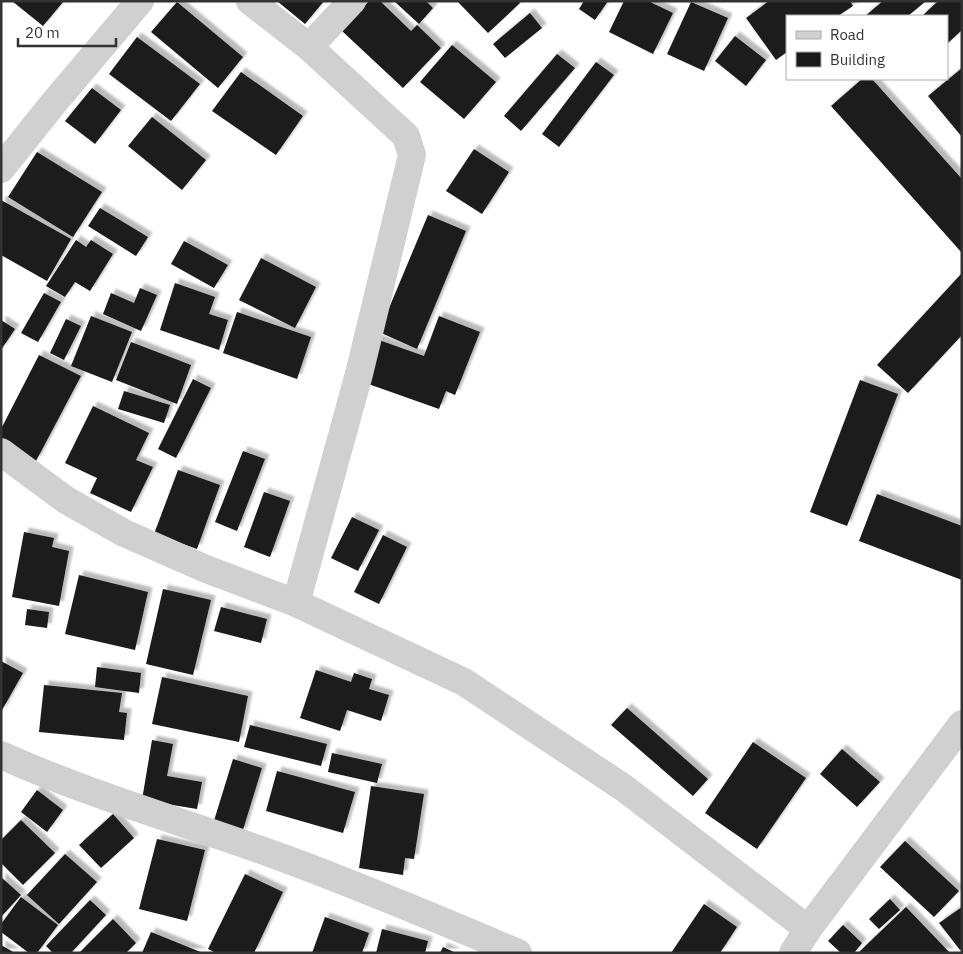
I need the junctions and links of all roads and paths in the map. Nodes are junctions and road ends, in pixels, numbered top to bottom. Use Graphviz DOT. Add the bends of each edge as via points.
graph roads {
  1 [pos="140,1"];
  2 [pos="250,1"];
  3 [pos="352,1"];
  4 [pos="309,47"];
  5 [pos="1,169"];
  6 [pos="1,452"];
  7 [pos="296,603"];
  8 [pos="962,724"];
  9 [pos="1,754"];
  10 [pos="808,929"];
  11 [pos="518,953"];
  12 [pos="793,953"];
  1 -- 5 [label="street"];
  2 -- 4 [label="street"];
  3 -- 4 [label="street"];
  4 -- 7 [label="street" via="406,136 412,155 359,374"];
  6 -- 7 [label="street" via="66,500 124,532 206,569"];
  7 -- 10 [label="street" via="464,682 624,788"];
  8 -- 10 [label="street"];
  9 -- 11 [label="street" via="150,813 285,858"];
  10 -- 12 [label="street"];
}
